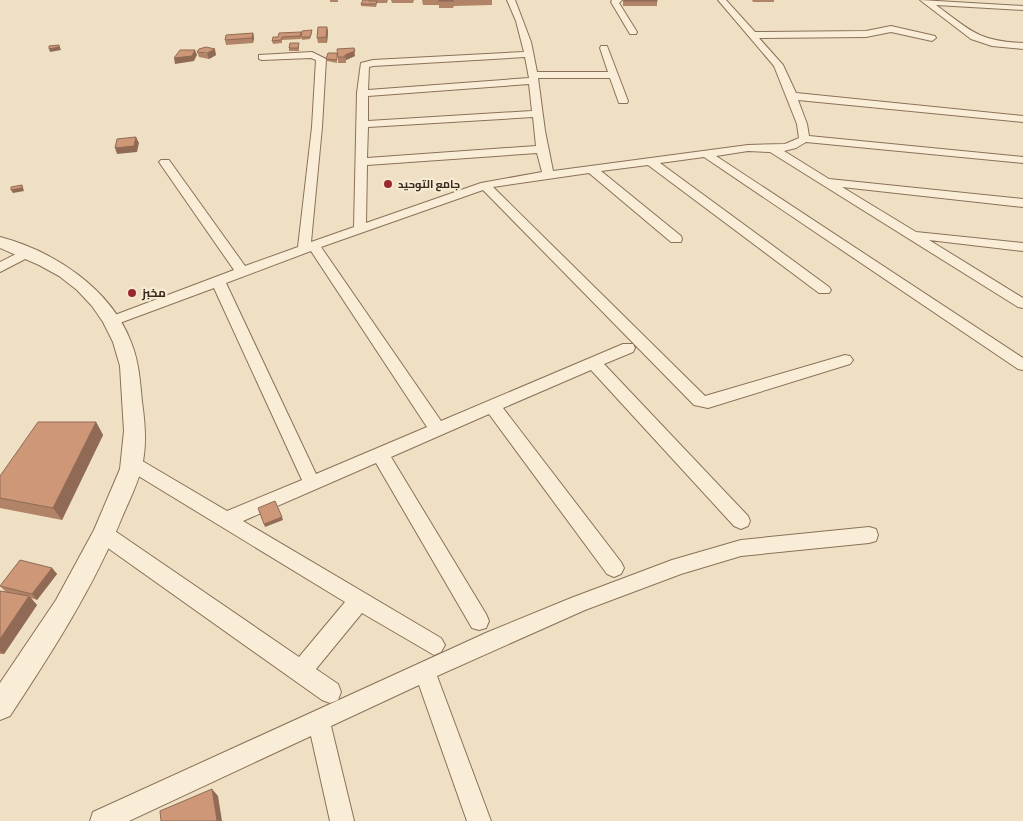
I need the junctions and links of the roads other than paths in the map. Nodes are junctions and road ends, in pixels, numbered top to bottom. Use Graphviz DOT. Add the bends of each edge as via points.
graph roads {
  1 [pos="511,0"];
  2 [pos="618,0"];
  3 [pos="722,0"];
  4 [pos="925,1"];
  5 [pos="1023,8"];
  6 [pos="632,32"];
  7 [pos="753,35"];
  8 [pos="932,38"];
  9 [pos="1023,46"];
  10 [pos="604,48"];
  11 [pos="529,54"];
  12 [pos="262,57"];
  13 [pos="614,74"];
  14 [pos="533,78"];
  15 [pos="362,93"];
  16 [pos="792,96"];
  17 [pos="623,101"];
  18 [pos="538,114"];
  19 [pos="1023,119"];
  20 [pos="364,124"];
  21 [pos="804,139"];
  22 [pos="770,147"];
  23 [pos="543,149"];
  24 [pos="706,154"];
  25 [pos="1023,160"];
  26 [pos="165,162"];
  27 [pos="362,162"];
  28 [pos="651,162"];
  29 [pos="592,170"];
  30 [pos="548,175"];
  31 [pos="825,182"];
  32 [pos="485,185"];
  33 [pos="1023,203"];
  34 [pos="360,228"];
  35 [pos="914,235"];
  36 [pos="676,239"];
  37 [pos="0,242"];
  38 [pos="308,247"];
  39 [pos="1023,247"];
  40 [pos="28,252"];
  41 [pos="0,268"];
  42 [pos="242,272"];
  43 [pos="218,281"];
  44 [pos="824,290"];
  45 [pos="1023,304"];
  46 [pos="112,321"];
  47 [pos="628,348"];
  48 [pos="846,360"];
  49 [pos="594,363"];
  50 [pos="1023,365"];
  51 [pos="492,406"];
  52 [pos="438,429"];
  53 [pos="380,454"];
  54 [pos="133,464"];
  55 [pos="312,483"];
  56 [pos="226,520"];
  57 [pos="740,521"];
  58 [pos="105,534"];
  59 [pos="869,534"];
  60 [pos="614,568"];
  61 [pos="360,600"];
  62 [pos="479,620"];
  63 [pos="434,645"];
  64 [pos="301,672"];
  65 [pos="425,672"];
  66 [pos="330,692"];
  67 [pos="0,706"];
  68 [pos="319,722"];
  69 [pos="102,821"];
  70 [pos="342,821"];
  71 [pos="479,821"];
  1 -- 11 [label="street" via="521,22"];
  2 -- 6 [label="street" via="615,2"];
  3 -- 7 [label="street"];
  4 -- 5 [label="street"];
  4 -- 9 [label="street" via="982,41"];
  7 -- 8 [label="street" via="866,34 892,29"];
  7 -- 16 [label="street" via="778,65"];
  10 -- 13 [label="street"];
  11 -- 14 [label="street"];
  11 -- 15 [label="street" via="369,63 364,66"];
  12 -- 38 [label="street" via="312,55 321,59"];
  13 -- 14 [label="street"];
  13 -- 17 [label="street"];
  14 -- 15 [label="street"];
  14 -- 18 [label="street"];
  15 -- 20 [label="street"];
  16 -- 19 [label="street"];
  16 -- 21 [label="street"];
  18 -- 20 [label="street"];
  18 -- 23 [label="street"];
  20 -- 27 [label="street"];
  21 -- 22 [label="street" via="794,146"];
  21 -- 25 [label="street"];
  22 -- 24 [label="street"];
  22 -- 31 [label="street"];
  23 -- 27 [label="street"];
  23 -- 30 [label="street"];
  24 -- 28 [label="street"];
  24 -- 50 [label="street"];
  26 -- 42 [label="street"];
  27 -- 34 [label="street"];
  28 -- 29 [label="street"];
  28 -- 44 [label="street"];
  29 -- 30 [label="street"];
  29 -- 36 [label="street"];
  30 -- 32 [label="street"];
  31 -- 33 [label="street"];
  31 -- 35 [label="street"];
  32 -- 34 [label="street"];
  32 -- 48 [label="street" via="700,401 708,402"];
  34 -- 38 [label="street"];
  35 -- 39 [label="street"];
  35 -- 45 [label="street"];
  37 -- 40 [label="street"];
  38 -- 42 [label="street"];
  38 -- 52 [label="street"];
  40 -- 41 [label="street"];
  40 -- 46 [label="street" via="62,270 88,290"];
  42 -- 43 [label="street"];
  43 -- 46 [label="street"];
  43 -- 55 [label="street"];
  46 -- 54 [label="street" via="129,366"];
  47 -- 49 [label="street"];
  49 -- 51 [label="street"];
  49 -- 57 [label="street"];
  51 -- 52 [label="street"];
  51 -- 60 [label="street"];
  52 -- 53 [label="street"];
  53 -- 55 [label="street"];
  53 -- 62 [label="street"];
  54 -- 56 [label="street"];
  54 -- 58 [label="street"];
  55 -- 56 [label="street"];
  56 -- 61 [label="street"];
  58 -- 64 [label="street"];
  58 -- 67 [label="street" via="49,635"];
  59 -- 65 [label="street" via="741,548 680,566 570,608"];
  61 -- 63 [label="street"];
  61 -- 64 [label="street"];
  64 -- 66 [label="street"];
  65 -- 68 [label="street"];
  65 -- 71 [label="street"];
  68 -- 69 [label="street"];
  68 -- 70 [label="street"];
}
